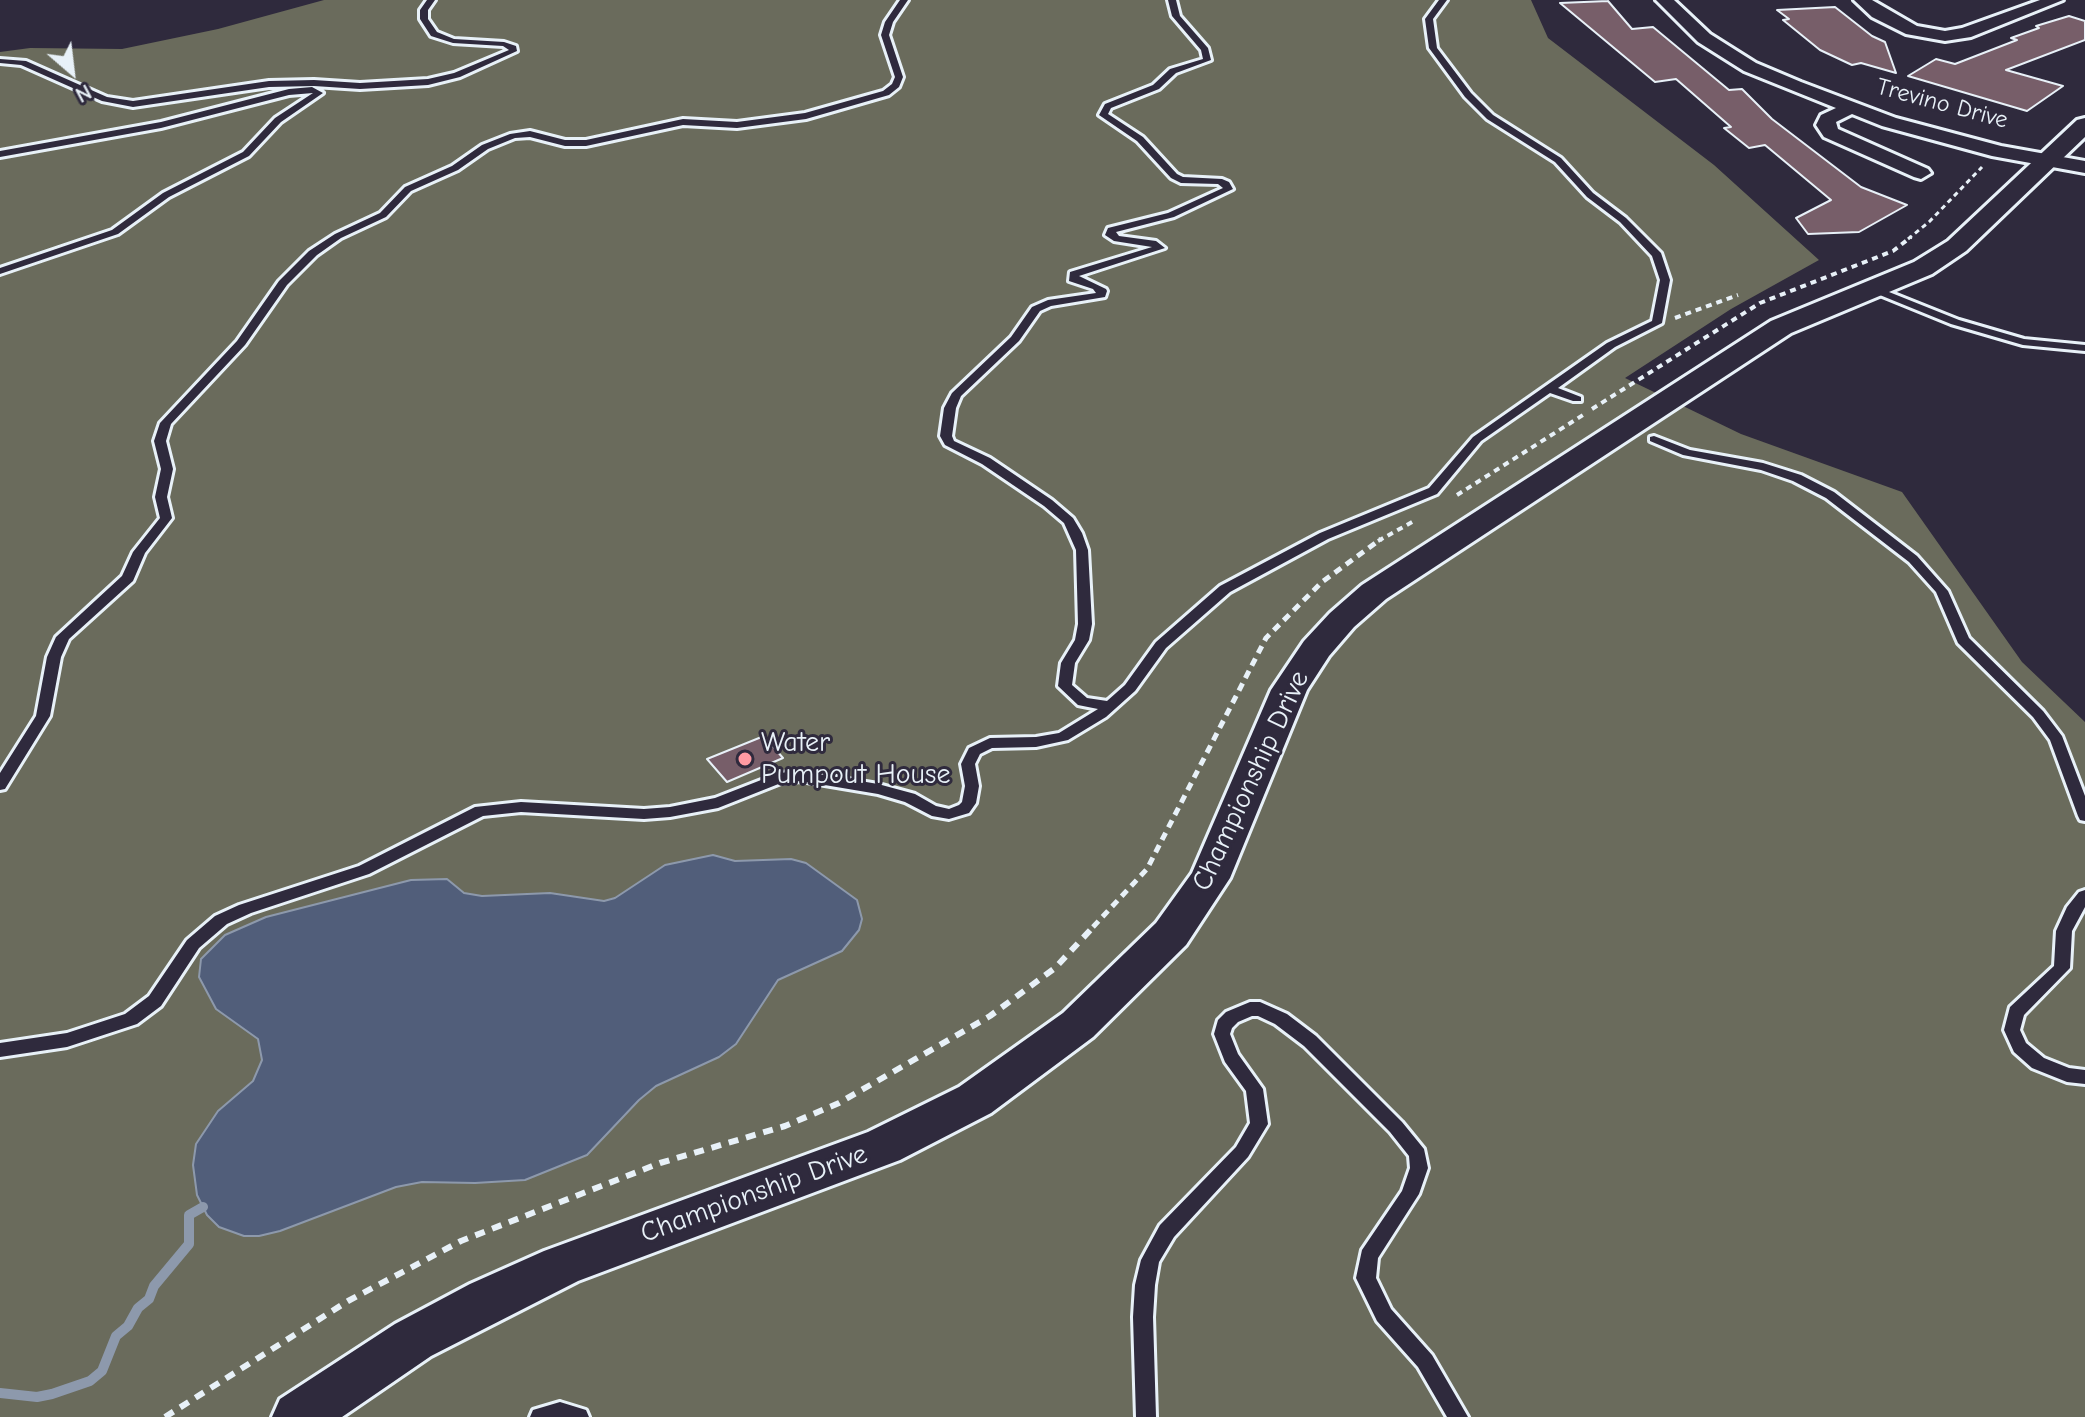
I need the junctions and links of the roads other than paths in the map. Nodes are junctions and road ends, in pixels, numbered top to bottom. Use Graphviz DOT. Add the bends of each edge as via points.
graph roads {
  1 [pos="431,0"];
  2 [pos="904,0"];
  3 [pos="1172,0"];
  4 [pos="1443,0"];
  5 [pos="1664,0"];
  6 [pos="1862,0"];
  7 [pos="2055,0"];
  8 [pos="0,61"];
  9 [pos="360,86"];
  10 [pos="317,97"];
  11 [pos="1852,107"];
  12 [pos="2085,125"];
  13 [pos="0,154"];
  14 [pos="2032,157"];
  15 [pos="2085,167"];
  16 [pos="1921,173"];
  17 [pos="2085,176"];
  18 [pos="0,271"];
  19 [pos="1874,289"];
  20 [pos="2085,348"];
  21 [pos="1551,389"];
  22 [pos="1577,399"];
  23 [pos="1654,439"];
  24 [pos="1110,706"];
  25 [pos="0,785"];
  26 [pos="2085,816"];
  27 [pos="2085,896"];
  28 [pos="1,1050"];
  29 [pos="2085,1077"];
  30 [pos="298,1417"];
  31 [pos="540,1417"];
  32 [pos="579,1417"];
  33 [pos="1146,1417"];
  34 [pos="1458,1417"];
  1 -- 9 [label="lane" via="424,19 434,34 453,41 504,44 513,51 442,79"];
  2 -- 25 [label="lane" via="885,35 899,79 882,95 806,116 737,125 683,122 586,143 530,134 506,138 408,189 383,215 313,253 283,283 241,343 166,423 160,441 167,469 161,497 166,518 139,552 128,578 63,637 43,716"];
  3 -- 24 [label="lane" via="1173,11 1205,50 1207,60 1173,71 1156,87 1108,106 1103,115 1140,139 1174,176 1219,181 1228,189 1171,215 1111,230 1117,239 1160,248 1074,274 1073,279 1097,287 1101,295 1036,309 1015,339 956,395 946,436 949,443 986,461 1069,521 1082,550 1085,624 1068,663 1065,686 1083,702"];
  4 -- 21 [label="lane" via="1429,19 1433,48 1468,95 1490,117 1555,157 1590,195 1623,220 1657,255 1665,280 1654,324 1611,345"];
  5 -- 11 [label="street, Trevino Drive" via="1704,38 1750,67"];
  6 -- 7 [label="street" via="1901,25 1931,34 1965,33"];
  8 -- 9 [label="lane" via="23,63 123,104 269,84"];
  9 -- 10 [label="lane"];
  10 -- 13 [label="lane" via="312,90 289,92 161,125"];
  10 -- 18 [label="lane" via="278,120 246,154 166,195 115,232"];
  11 -- 14 [label="street, Trevino Drive" via="1930,134"];
  11 -- 16 [label="street" via="1828,119 1825,125 1831,133"];
  12 -- 14 [label="street, Championship Drive"];
  14 -- 15 [label="street"];
  14 -- 17 [label="street"];
  14 -- 19 [label="street, Championship Drive" via="1957,246"];
  19 -- 20 [label="lane" via="2023,342"];
  19 -- 30 [label="street, Championship Drive" via="1781,327 1374,592 1342,620 1289,690 1210,878 1171,934 1078,1025 975,1100 884,1146 561,1266 501,1294 413,1340"];
  21 -- 22 [label="lane"];
  21 -- 24 [label="lane" via="1477,439 1433,491 1324,536 1225,589 1161,645"];
  23 -- 26 [label="lane" via="1687,453 1797,478 1830,495 1913,559 1942,591 1963,640 2057,739"];
  24 -- 28 [label="lane" via="1063,737 990,743 974,751 968,764 972,796 957,813 940,813 878,789 801,776 768,782 718,803 670,812 521,807 480,811 364,870 221,920 193,944 155,1001 131,1019 67,1040"];
  27 -- 29 [label="lane" via="2064,931 2062,968 2016,1012 2012,1030 2020,1047 2038,1063"];
  31 -- 32 [label="lane" via="560,1412"];
  33 -- 34 [label="lane" via="1143,1317 1150,1260 1167,1231 1242,1152 1259,1124 1254,1089 1222,1034 1232,1017 1250,1009 1281,1019 1310,1041 1418,1154 1410,1194 1369,1256 1366,1278 1384,1315 1425,1361"];
}
